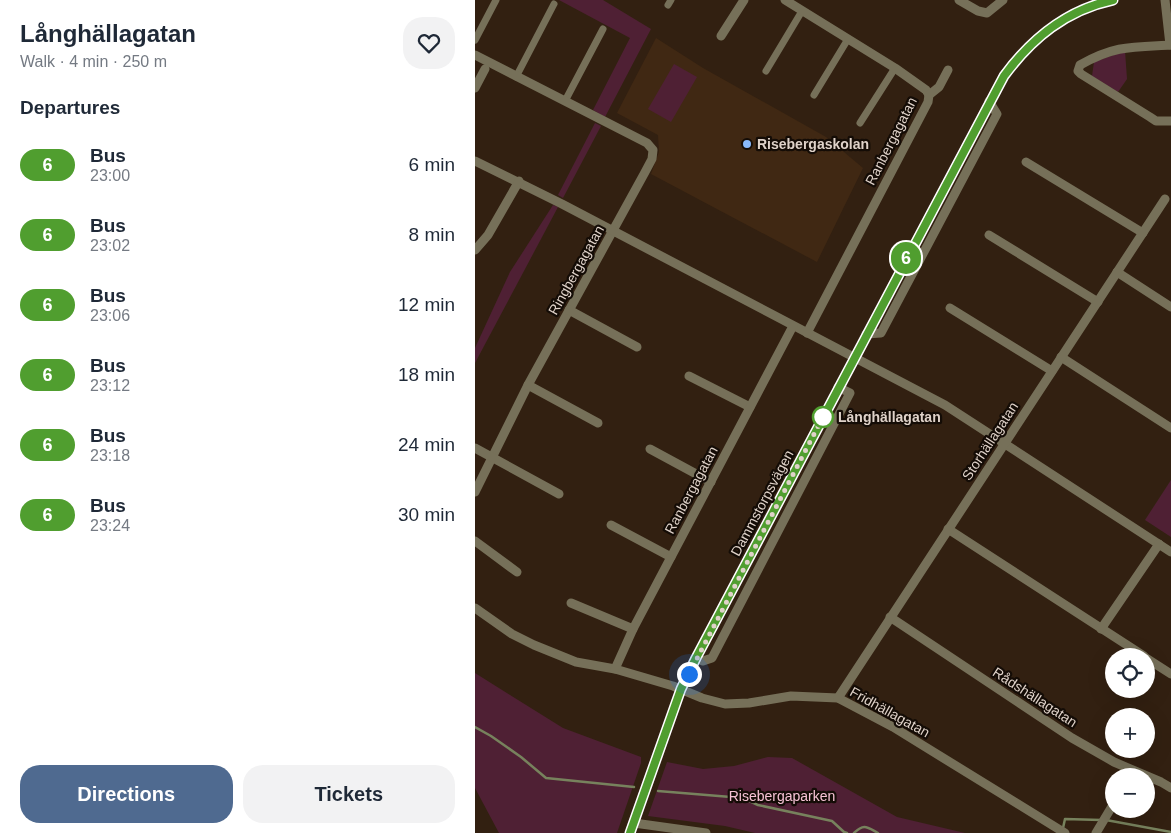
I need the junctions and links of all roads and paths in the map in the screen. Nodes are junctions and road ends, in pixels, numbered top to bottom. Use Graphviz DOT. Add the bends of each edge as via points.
graph roads {
  1 [pos="496,0"];
  2 [pos="744,0"];
  3 [pos="785,0"];
  4 [pos="959,0"];
  5 [pos="1003,0"];
  6 [pos="1113,0"];
  7 [pos="1165,0"];
  8 [pos="554,4"];
  9 [pos="802,11"];
  10 [pos="603,29"];
  11 [pos="721,36"];
  12 [pos="848,39"];
  13 [pos="475,40"];
  14 [pos="1170,45"];
  15 [pos="475,55"];
  16 [pos="895,68"];
  17 [pos="485,70"];
  18 [pos="948,70"];
  19 [pos="766,71"];
  20 [pos="516,77"];
  21 [pos="475,88"];
  22 [pos="929,94"];
  23 [pos="814,95"];
  24 [pos="565,101"];
  25 [pos="989,101"];
  26 [pos="1171,121"];
  27 [pos="860,123"];
  28 [pos="475,161"];
  29 [pos="1026,162"];
  30 [pos="519,182"];
  31 [pos="1165,199"];
  32 [pos="614,232"];
  33 [pos="1143,233"];
  34 [pos="989,235"];
  35 [pos="475,250"];
  36 [pos="1117,272"];
  37 [pos="1098,302"];
  38 [pos="1171,307"];
  39 [pos="950,308"];
  40 [pos="569,310"];
  41 [pos="793,326"];
  42 [pos="807,333"];
  43 [pos="866,334"];
  44 [pos="637,346"];
  45 [pos="854,357"];
  46 [pos="1061,357"];
  47 [pos="1052,371"];
  48 [pos="689,376"];
  49 [pos="528,385"];
  50 [pos="839,387"];
  51 [pos="750,407"];
  52 [pos="598,423"];
  53 [pos="1171,428"];
  54 [pos="1004,444"];
  55 [pos="475,448"];
  56 [pos="650,449"];
  57 [pos="491,457"];
  58 [pos="711,482"];
  59 [pos="475,492"];
  60 [pos="559,494"];
  61 [pos="611,525"];
  62 [pos="948,529"];
  63 [pos="475,541"];
  64 [pos="1159,544"];
  65 [pos="1171,552"];
  66 [pos="671,557"];
  67 [pos="517,572"];
  68 [pos="571,603"];
  69 [pos="475,608"];
  70 [pos="890,617"];
  71 [pos="633,629"];
  72 [pos="1101,629"];
  73 [pos="1131,648"];
  74 [pos="696,658"];
  75 [pos="1155,664"];
  76 [pos="615,669"];
  77 [pos="1171,674"];
  78 [pos="681,689"];
  79 [pos="838,698"];
  80 [pos="1123,768"];
  81 [pos="1155,780"];
  82 [pos="1171,788"];
  83 [pos="1105,818"];
  84 [pos="634,823"];
  85 [pos="630,833"];
  86 [pos="706,833"];
  87 [pos="1065,833"];
  88 [pos="1096,833"];
  1 -- 13 [label="street"];
  2 -- 11 [label="street"];
  3 -- 9 [label="street"];
  4 -- 5 [label="street" via="987,13"];
  6 -- 25 [label="street, Dammstorpsvägen" via="1077,11 1043,33 1017,58"];
  7 -- 14 [label="street"];
  8 -- 20 [label="street"];
  9 -- 12 [label="street"];
  9 -- 19 [label="street"];
  10 -- 24 [label="street"];
  12 -- 16 [label="street"];
  12 -- 23 [label="street"];
  14 -- 26 [label="street" via="1110,51 1081,65 1079,71 1156,121"];
  15 -- 20 [label="street, Ringbergagatan"];
  16 -- 22 [label="street"];
  16 -- 27 [label="street"];
  17 -- 21 [label="street"];
  18 -- 22 [label="street, Ranbergagatan" via="939,87"];
  20 -- 24 [label="street, Ringbergagatan"];
  22 -- 42 [label="street, Ranbergagatan" via="928,102"];
  24 -- 32 [label="street, Ringbergagatan" via="647,143 653,150"];
  25 -- 43 [label="street, Dammstorpsvägen"];
  25 -- 43 [label="street" via="997,114 881,333"];
  28 -- 30 [label="street"];
  29 -- 33 [label="street"];
  30 -- 32 [label="street"];
  30 -- 35 [label="street" via="488,235"];
  31 -- 33 [label="street, Storhällagatan"];
  32 -- 40 [label="street, Ringbergagatan"];
  32 -- 41 [label="street"];
  33 -- 36 [label="street, Storhällagatan"];
  34 -- 37 [label="street"];
  36 -- 37 [label="street, Storhällagatan"];
  36 -- 38 [label="street"];
  37 -- 46 [label="street, Storhällagatan"];
  39 -- 47 [label="street"];
  40 -- 44 [label="street"];
  40 -- 49 [label="street, Ringbergagatan"];
  41 -- 42 [label="street"];
  41 -- 51 [label="street, Ranbergagatan"];
  42 -- 45 [label="street"];
  43 -- 45 [label="street, Dammstorpsvägen"];
  45 -- 50 [label="street, Dammstorpsvägen"];
  45 -- 54 [label="street" via="945,405"];
  46 -- 47 [label="street, Storhällagatan"];
  46 -- 53 [label="street"];
  47 -- 54 [label="street, Storhällagatan"];
  48 -- 51 [label="street"];
  49 -- 52 [label="street"];
  49 -- 57 [label="street, Ringbergagatan"];
  50 -- 74 [label="street, Dammstorpsvägen"];
  50 -- 74 [label="street, Dammstorpsvägen" via="850,393 721,642 712,658 703,661"];
  51 -- 58 [label="street, Ranbergagatan"];
  54 -- 62 [label="street, Storhällagatan"];
  54 -- 64 [label="street"];
  55 -- 57 [label="street"];
  56 -- 58 [label="street"];
  57 -- 59 [label="street, Ringbergagatan"];
  57 -- 60 [label="street"];
  58 -- 66 [label="street, Ranbergagatan"];
  61 -- 66 [label="street"];
  62 -- 70 [label="street, Storhällagatan"];
  62 -- 72 [label="street"];
  63 -- 67 [label="street"];
  64 -- 65 [label="street"];
  64 -- 72 [label="street"];
  66 -- 71 [label="street, Ranbergagatan"];
  68 -- 71 [label="street"];
  69 -- 76 [label="street" via="534,645 576,662"];
  70 -- 79 [label="street, Storhällagatan"];
  70 -- 80 [label="street, Rådshällagatan"];
  71 -- 76 [label="street, Ranbergagatan"];
  72 -- 73 [label="street"];
  74 -- 78 [label="street, Dammstorpsvägen"];
  75 -- 77 [label="street"];
  76 -- 78 [label="street"];
  78 -- 79 [label="street, Fridhällagatan" via="725,704 791,696"];
  78 -- 84 [label="street, Dammstorpsvägen"];
  79 -- 87 [label="street, Fridhällagatan" via="893,727"];
  81 -- 82 [label="street, Rådshällagatan"];
  83 -- 88 [label="street"];
  84 -- 85 [label="street, Dammstorpsvägen"];
  84 -- 86 [label="street"];
}
